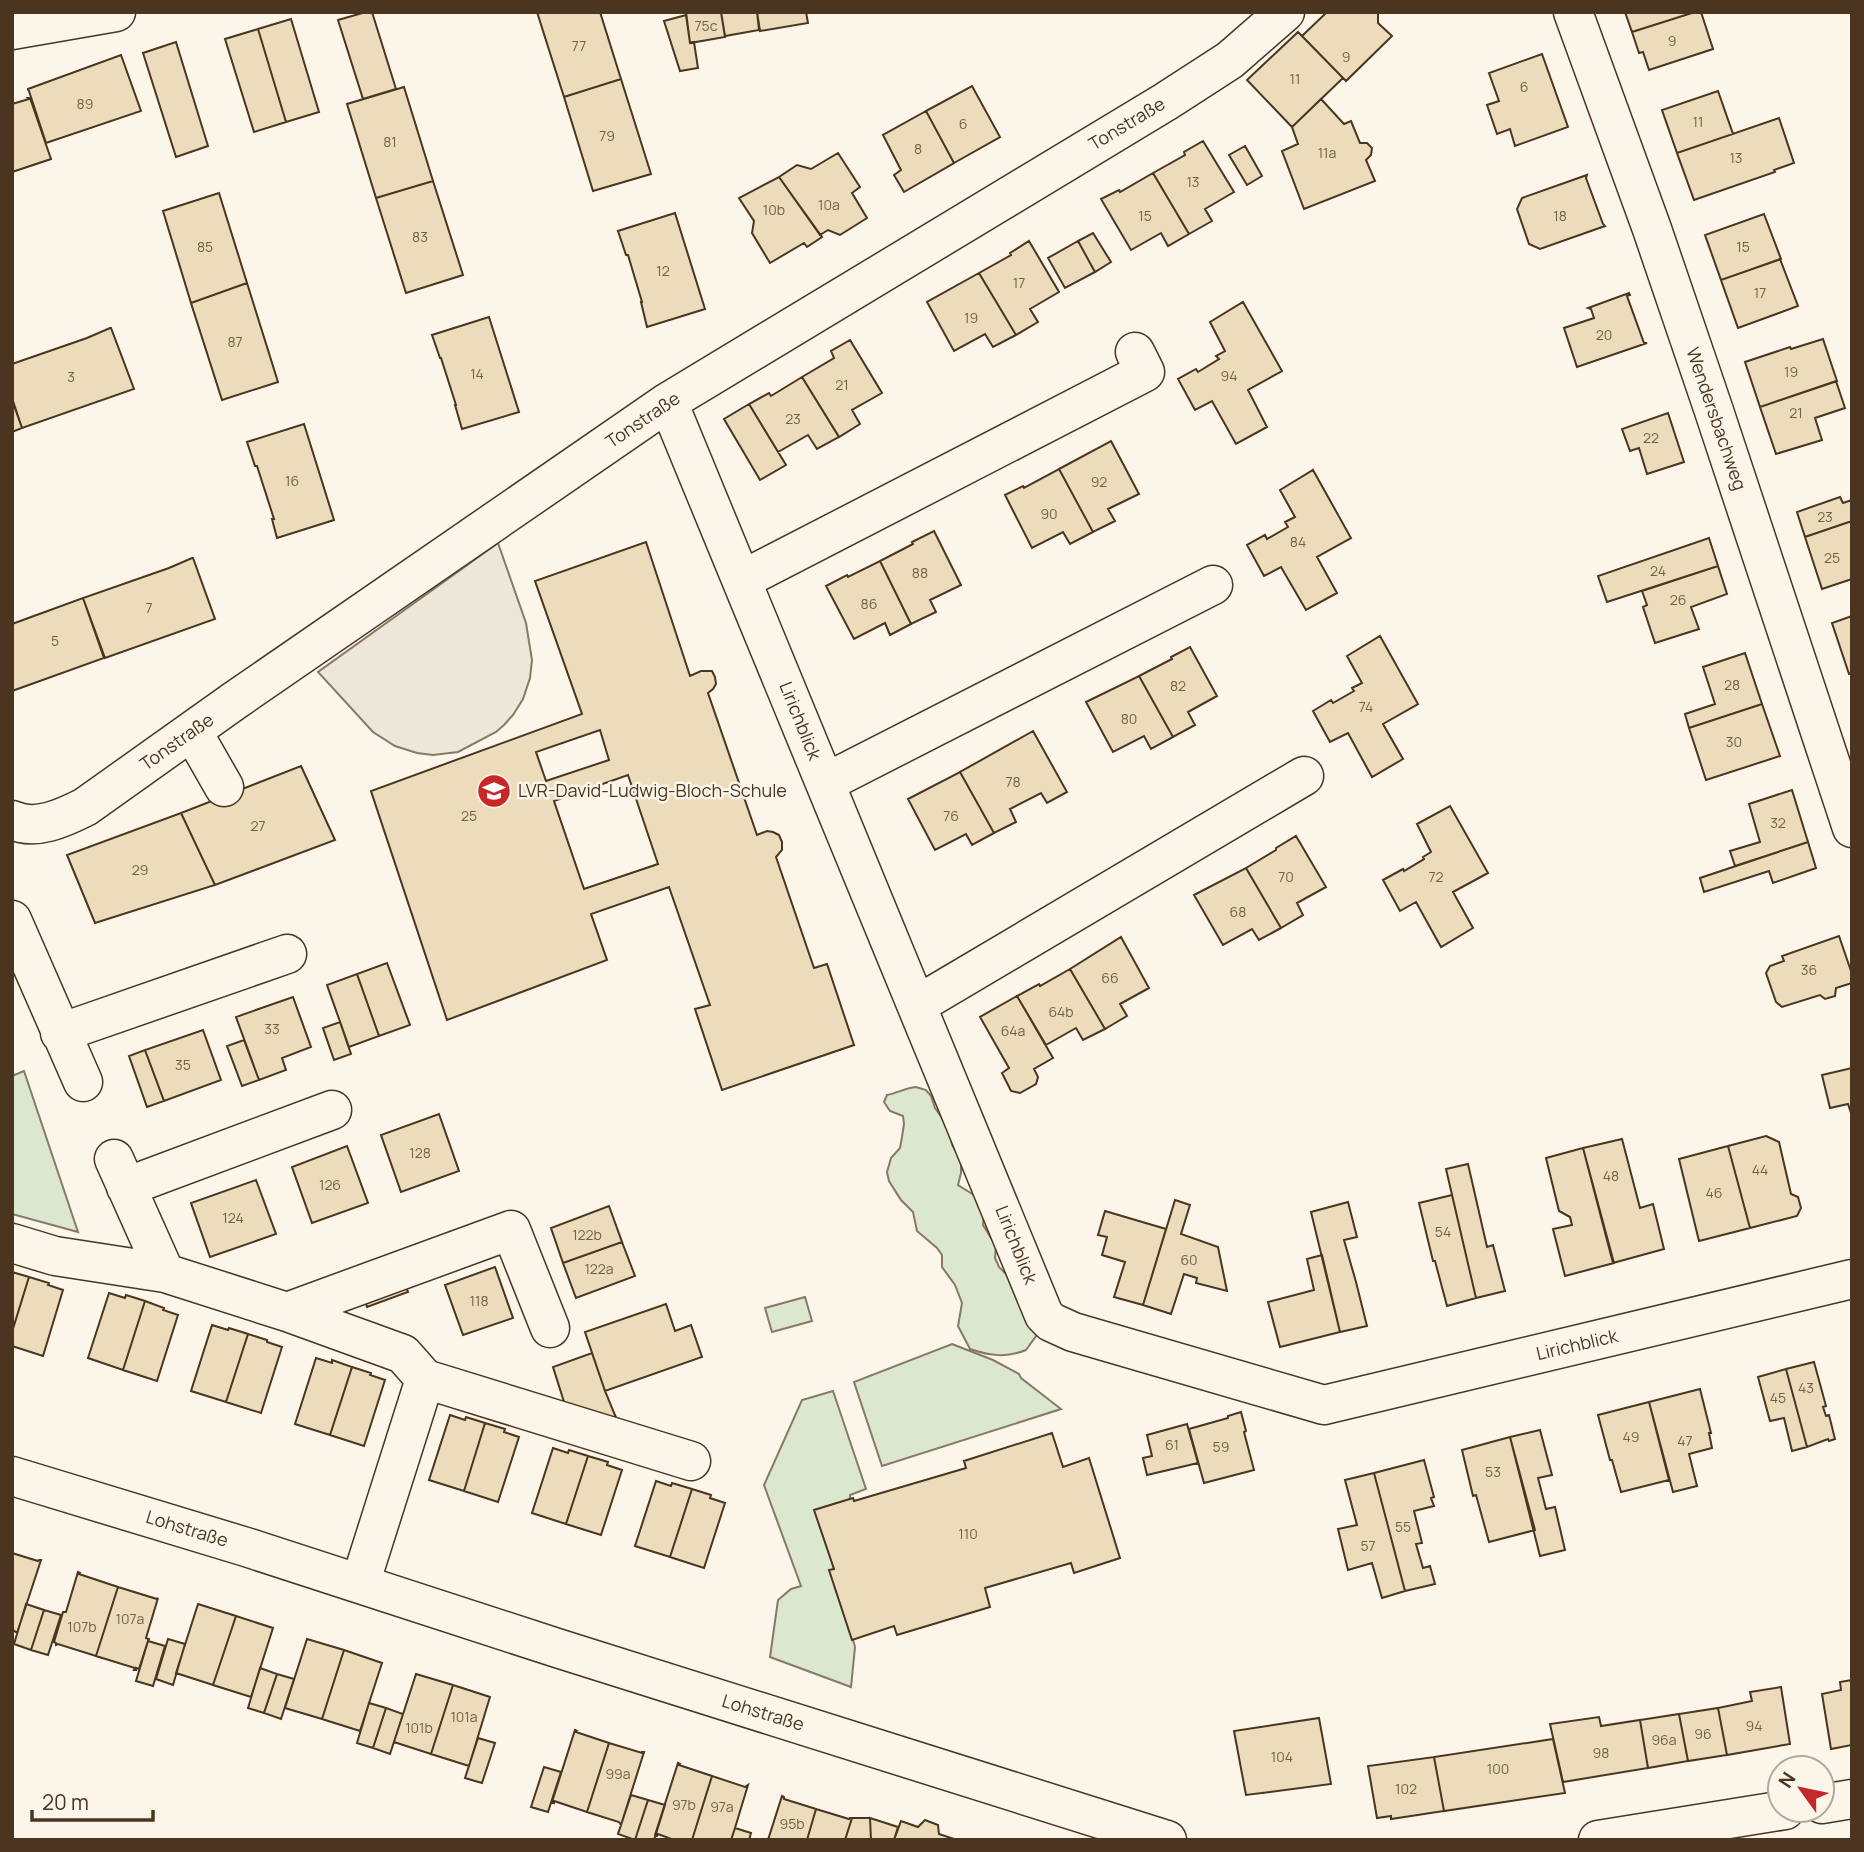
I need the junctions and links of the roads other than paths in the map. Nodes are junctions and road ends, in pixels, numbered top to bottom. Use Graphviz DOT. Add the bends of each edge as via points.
graph roads {
  1 [pos="116,12"];
  2 [pos="1284,12"];
  3 [pos="1573,12"];
  4 [pos="12,30"];
  5 [pos="1135,352"];
  6 [pos="668,402"];
  7 [pos="742,580"];
  8 [pos="1213,585"];
  9 [pos="192,731"];
  10 [pos="1304,776"];
  11 [pos="825,783"];
  12 [pos="223,788"];
  13 [pos="14,825"];
  14 [pos="1852,828"];
  15 [pos="12,920"];
  16 [pos="287,954"];
  17 [pos="917,1005"];
  18 [pos="60,1033"];
  19 [pos="83,1082"];
  20 [pos="332,1110"];
  21 [pos="12,1243"];
  22 [pos="165,1273"];
  23 [pos="1852,1279"];
  24 [pos="288,1312"];
  25 [pos="550,1328"];
  26 [pos="425,1379"];
  27 [pos="691,1461"];
  28 [pos="12,1476"];
  29 [pos="360,1584"];
  30 [pos="1766,1813"];
  31 [pos="1167,1840"];
  32 [pos="1598,1840"];
  1 -- 4 [label="street"];
  2 -- 6 [label="street, Tonstraße" via="1230,60 1165,102"];
  3 -- 14 [label="street, Wendersbachweg" via="1678,306"];
  5 -- 7 [label="street" via="1145,372"];
  6 -- 7 [label="street, Lirichblick"];
  6 -- 9 [label="street, Tonstraße"];
  7 -- 11 [label="street, Lirichblick"];
  8 -- 11 [label="street"];
  9 -- 12 [label="street"];
  9 -- 13 [label="street, Tonstraße" via="85,807 59,820"];
  10 -- 17 [label="street"];
  11 -- 17 [label="street, Lirichblick"];
  15 -- 18 [label="street"];
  16 -- 18 [label="street"];
  17 -- 23 [label="street, Lirichblick" via="1044,1315 1073,1332 1324,1405"];
  18 -- 19 [label="street"];
  20 -- 22 [label="street" via="120,1173"];
  21 -- 22 [label="street" via="55,1256"];
  22 -- 24 [label="street"];
  24 -- 25 [label="street" via="511,1230"];
  24 -- 26 [label="street" via="403,1354"];
  26 -- 27 [label="street"];
  26 -- 29 [label="street"];
  28 -- 29 [label="street, Lohstraße"];
  29 -- 31 [label="street, Lohstraße"];
  30 -- 32 [label="street"];
}
